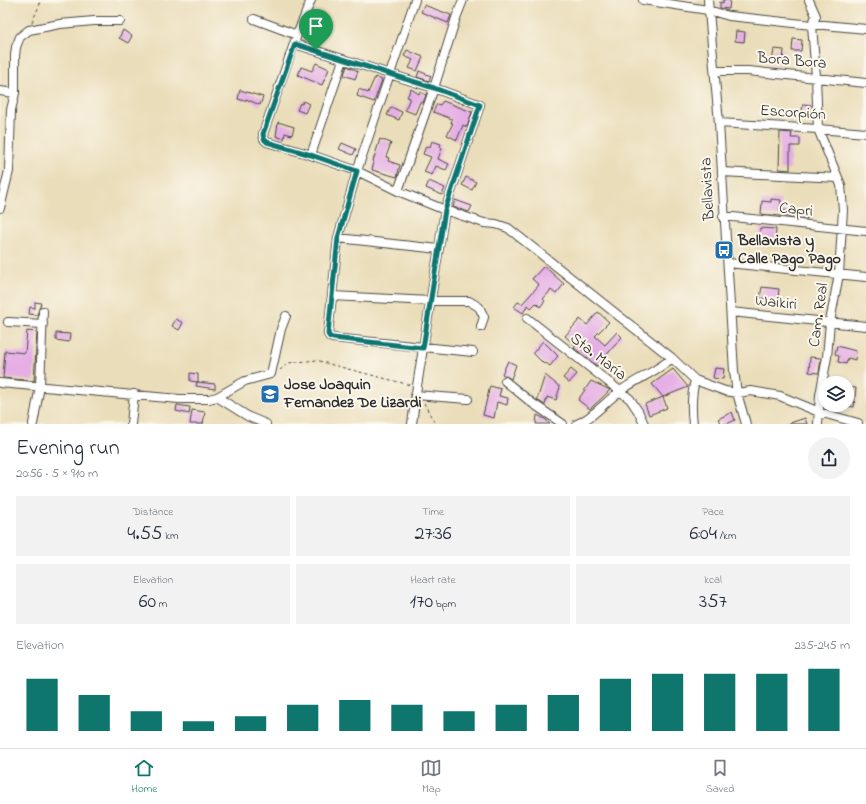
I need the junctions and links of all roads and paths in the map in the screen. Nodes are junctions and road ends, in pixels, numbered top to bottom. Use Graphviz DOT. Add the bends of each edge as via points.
graph roads {
  1 [pos="39,0"];
  2 [pos="44,0"];
  3 [pos="311,0"];
  4 [pos="415,0"];
  5 [pos="463,0"];
  6 [pos="643,0"];
  7 [pos="708,0"];
  8 [pos="809,0"];
  9 [pos="40,4"];
  10 [pos="708,10"];
  11 [pos="254,19"];
  12 [pos="120,21"];
  13 [pos="812,25"];
  14 [pos="866,29"];
  15 [pos="29,30"];
  16 [pos="297,36"];
  17 [pos="295,44"];
  18 [pos="343,60"];
  19 [pos="715,71"];
  20 [pos="389,74"];
  21 [pos="816,77"];
  22 [pos="866,83"];
  23 [pos="434,88"];
  24 [pos="0,91"];
  25 [pos="16,92"];
  26 [pos="719,123"];
  27 [pos="818,129"];
  28 [pos="866,133"];
  29 [pos="311,155"];
  30 [pos="357,171"];
  31 [pos="722,172"];
  32 [pos="838,178"];
  33 [pos="398,191"];
  34 [pos="0,208"];
  35 [pos="445,210"];
  36 [pos="724,216"];
  37 [pos="842,229"];
  38 [pos="866,231"];
  39 [pos="338,238"];
  40 [pos="439,249"];
  41 [pos="728,263"];
  42 [pos="839,274"];
  43 [pos="866,277"];
  44 [pos="332,296"];
  45 [pos="430,301"];
  46 [pos="43,310"];
  47 [pos="731,312"];
  48 [pos="286,316"];
  49 [pos="527,318"];
  50 [pos="8,322"];
  51 [pos="830,322"];
  52 [pos="43,324"];
  53 [pos="866,326"];
  54 [pos="481,327"];
  55 [pos="423,348"];
  56 [pos="473,352"];
  57 [pos="672,358"];
  58 [pos="271,374"];
  59 [pos="824,376"];
  60 [pos="695,380"];
  61 [pos="505,381"];
  62 [pos="0,383"];
  63 [pos="40,386"];
  64 [pos="417,386"];
  65 [pos="620,391"];
  66 [pos="737,393"];
  67 [pos="134,394"];
  68 [pos="418,395"];
  69 [pos="217,397"];
  70 [pos="468,399"];
  71 [pos="818,412"];
  72 [pos="819,412"];
  73 [pos="858,423"];
  74 [pos="33,424"];
  75 [pos="131,424"];
  76 [pos="266,424"];
  77 [pos="412,424"];
  78 [pos="435,424"];
  79 [pos="563,424"];
  80 [pos="577,424"];
  81 [pos="644,424"];
  82 [pos="693,424"];
  83 [pos="746,424"];
  84 [pos="818,424"];
  1 -- 9 [label="path"];
  2 -- 9 [label="path"];
  3 -- 16 [label="street"];
  4 -- 20 [label="street"];
  5 -- 23 [label="street"];
  6 -- 10 [label="street"];
  7 -- 10 [label="street, Bellavista"];
  8 -- 13 [label="street, Cam. Real" via="816,16"];
  9 -- 15 [label="path"];
  10 -- 13 [label="street" via="729,16"];
  10 -- 19 [label="street, Bellavista"];
  11 -- 16 [label="street"];
  12 -- 15 [label="street" via="60,24"];
  13 -- 14 [label="street"];
  13 -- 21 [label="street, Cam. Real"];
  15 -- 25 [label="street" via="20,37 16,47"];
  16 -- 17 [label="street"];
  17 -- 18 [label="street"];
  17 -- 29 [label="street" via="263,134 267,142"];
  18 -- 20 [label="street"];
  18 -- 29 [label="street"];
  19 -- 21 [label="street, Bora Bora"];
  19 -- 26 [label="street, Bellavista"];
  20 -- 23 [label="street"];
  20 -- 30 [label="street"];
  21 -- 22 [label="street, Bora Bora"];
  21 -- 27 [label="street, Cam. Real"];
  23 -- 33 [label="street"];
  23 -- 35 [label="street" via="480,105"];
  24 -- 25 [label="street"];
  25 -- 34 [label="street" via="11,110 9,171"];
  26 -- 27 [label="street, Escorpión"];
  26 -- 31 [label="street, Bellavista"];
  27 -- 28 [label="street, Escorpión"];
  27 -- 32 [label="street, Cam. Real"];
  29 -- 30 [label="street"];
  30 -- 33 [label="street"];
  30 -- 39 [label="street"];
  31 -- 32 [label="street"];
  31 -- 36 [label="street, Bellavista"];
  32 -- 37 [label="street, Cam. Real" via="843,210"];
  33 -- 35 [label="street"];
  35 -- 40 [label="street"];
  35 -- 57 [label="street" via="508,228"];
  36 -- 37 [label="street, Capri"];
  36 -- 41 [label="street, Bellavista"];
  37 -- 38 [label="street, Capri"];
  37 -- 42 [label="street, Cam. Real"];
  39 -- 40 [label="street"];
  39 -- 44 [label="street"];
  40 -- 45 [label="street"];
  41 -- 42 [label="street"];
  41 -- 47 [label="street, Bellavista"];
  42 -- 43 [label="street"];
  42 -- 51 [label="street, Cam. Real"];
  44 -- 45 [label="street"];
  44 -- 55 [label="street" via="328,334 330,337"];
  45 -- 54 [label="street" via="469,301 479,307 484,317"];
  45 -- 55 [label="street"];
  46 -- 52 [label="street"];
  47 -- 51 [label="street, Waikiri"];
  47 -- 66 [label="street, Bellavista"];
  48 -- 58 [label="street"];
  49 -- 65 [label="street, Sta. María"];
  50 -- 52 [label="street"];
  51 -- 53 [label="street, Waikiri"];
  51 -- 59 [label="street, Cam. Real"];
  52 -- 63 [label="street"];
  55 -- 56 [label="street"];
  55 -- 64 [label="street"];
  57 -- 60 [label="street"];
  57 -- 65 [label="street"];
  58 -- 64 [label="path" via="278,373 288,363 317,360"];
  58 -- 69 [label="street" via="245,381"];
  60 -- 66 [label="street"];
  60 -- 82 [label="street" via="691,394"];
  61 -- 79 [label="street"];
  62 -- 63 [label="street"];
  63 -- 67 [label="street"];
  63 -- 74 [label="street"];
  64 -- 68 [label="street"];
  65 -- 80 [label="street" via="585,421"];
  65 -- 81 [label="street, Sta. María" via="630,399"];
  66 -- 71 [label="street" via="751,391 780,396"];
  66 -- 83 [label="street, Bellavista"];
  67 -- 69 [label="street" via="179,399"];
  67 -- 75 [label="street"];
  68 -- 70 [label="street"];
  68 -- 77 [label="street"];
  68 -- 78 [label="path"];
  69 -- 76 [label="street" via="249,417"];
  72 -- 73 [label="street"];
  72 -- 84 [label="street, Cam. Real"];
}
